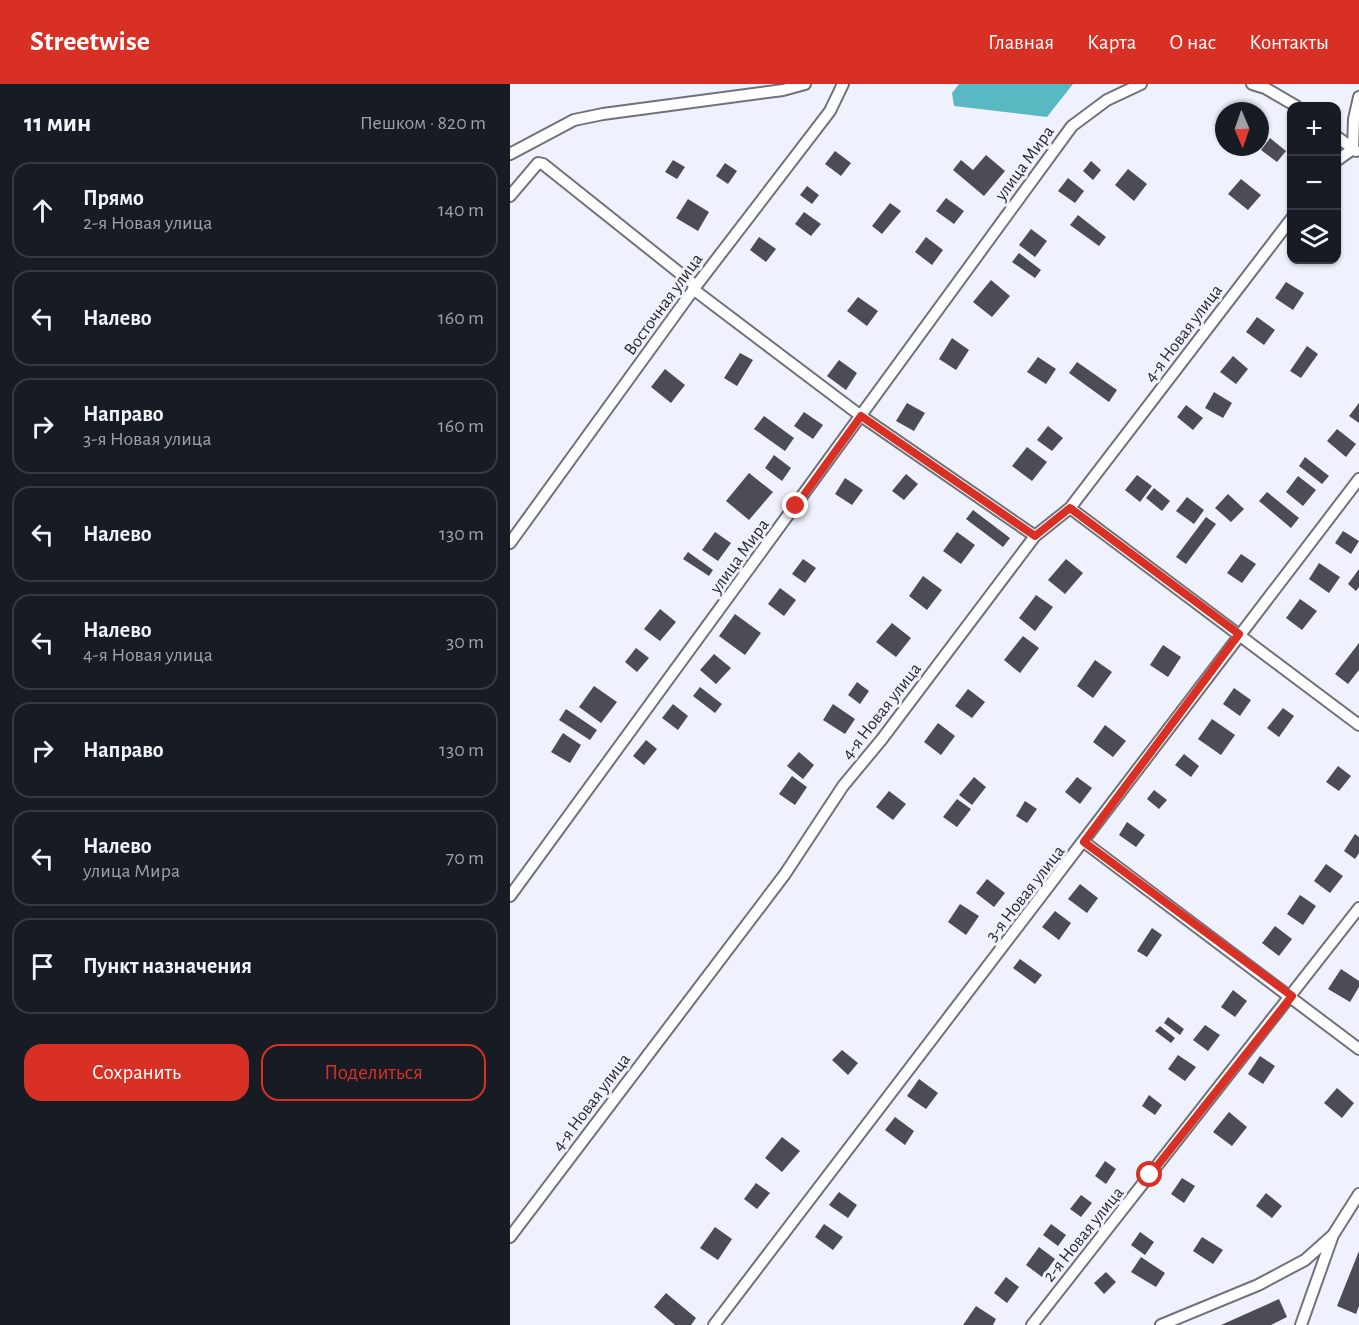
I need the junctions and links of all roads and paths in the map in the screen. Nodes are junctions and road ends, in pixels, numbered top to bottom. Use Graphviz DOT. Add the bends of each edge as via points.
graph roads {
  1 [pos="805,84"];
  2 [pos="843,84"];
  3 [pos="1141,84"];
  4 [pos="1252,84"];
  5 [pos="1359,97"];
  6 [pos="1289,102"];
  7 [pos="1341,140"];
  8 [pos="1356,151"];
  9 [pos="510,154"];
  10 [pos="1341,158"];
  11 [pos="510,196"];
  12 [pos="1287,225"];
  13 [pos="695,288"];
  14 [pos="861,416"];
  15 [pos="1359,479"];
  16 [pos="1070,508"];
  17 [pos="1035,536"];
  18 [pos="510,543"];
  19 [pos="1239,634"];
  20 [pos="1359,725"];
  21 [pos="1084,842"];
  22 [pos="510,896"];
  23 [pos="1359,908"];
  24 [pos="1292,996"];
  25 [pos="1359,1048"];
  26 [pos="1359,1194"];
  27 [pos="1333,1235"];
  28 [pos="510,1237"];
  29 [pos="714,1325"];
  30 [pos="1032,1325"];
  31 [pos="1161,1325"];
  32 [pos="1301,1325"];
  1 -- 9 [label="street" via="573,120"];
  2 -- 13 [label="street, Восточная улица" via="830,111"];
  3 -- 14 [label="street, улица Мира" via="1107,100 1072,126"];
  4 -- 6 [label="street"];
  5 -- 8 [label="street" via="1354,119"];
  7 -- 8 [label="street"];
  8 -- 10 [label="street"];
  11 -- 13 [label="street" via="532,166 543,164"];
  12 -- 16 [label="street, 4-я Новая улица"];
  13 -- 14 [label="street"];
  13 -- 18 [label="street, Восточная улица"];
  14 -- 17 [label="street"];
  14 -- 22 [label="street, улица Мира"];
  15 -- 19 [label="street, 3-я Новая улица"];
  16 -- 17 [label="street, 4-я Новая улица"];
  16 -- 19 [label="street"];
  17 -- 28 [label="street, 4-я Новая улица" via="843,786 784,874"];
  19 -- 20 [label="street"];
  19 -- 21 [label="street, 3-я Новая улица"];
  21 -- 24 [label="street"];
  21 -- 29 [label="street, 3-я Новая улица"];
  23 -- 24 [label="street, 2-я Новая улица"];
  24 -- 25 [label="street"];
  24 -- 30 [label="street, 2-я Новая улица"];
  26 -- 27 [label="street"];
  27 -- 31 [label="street" via="1305,1260 1258,1285"];
  27 -- 32 [label="street"];
}
